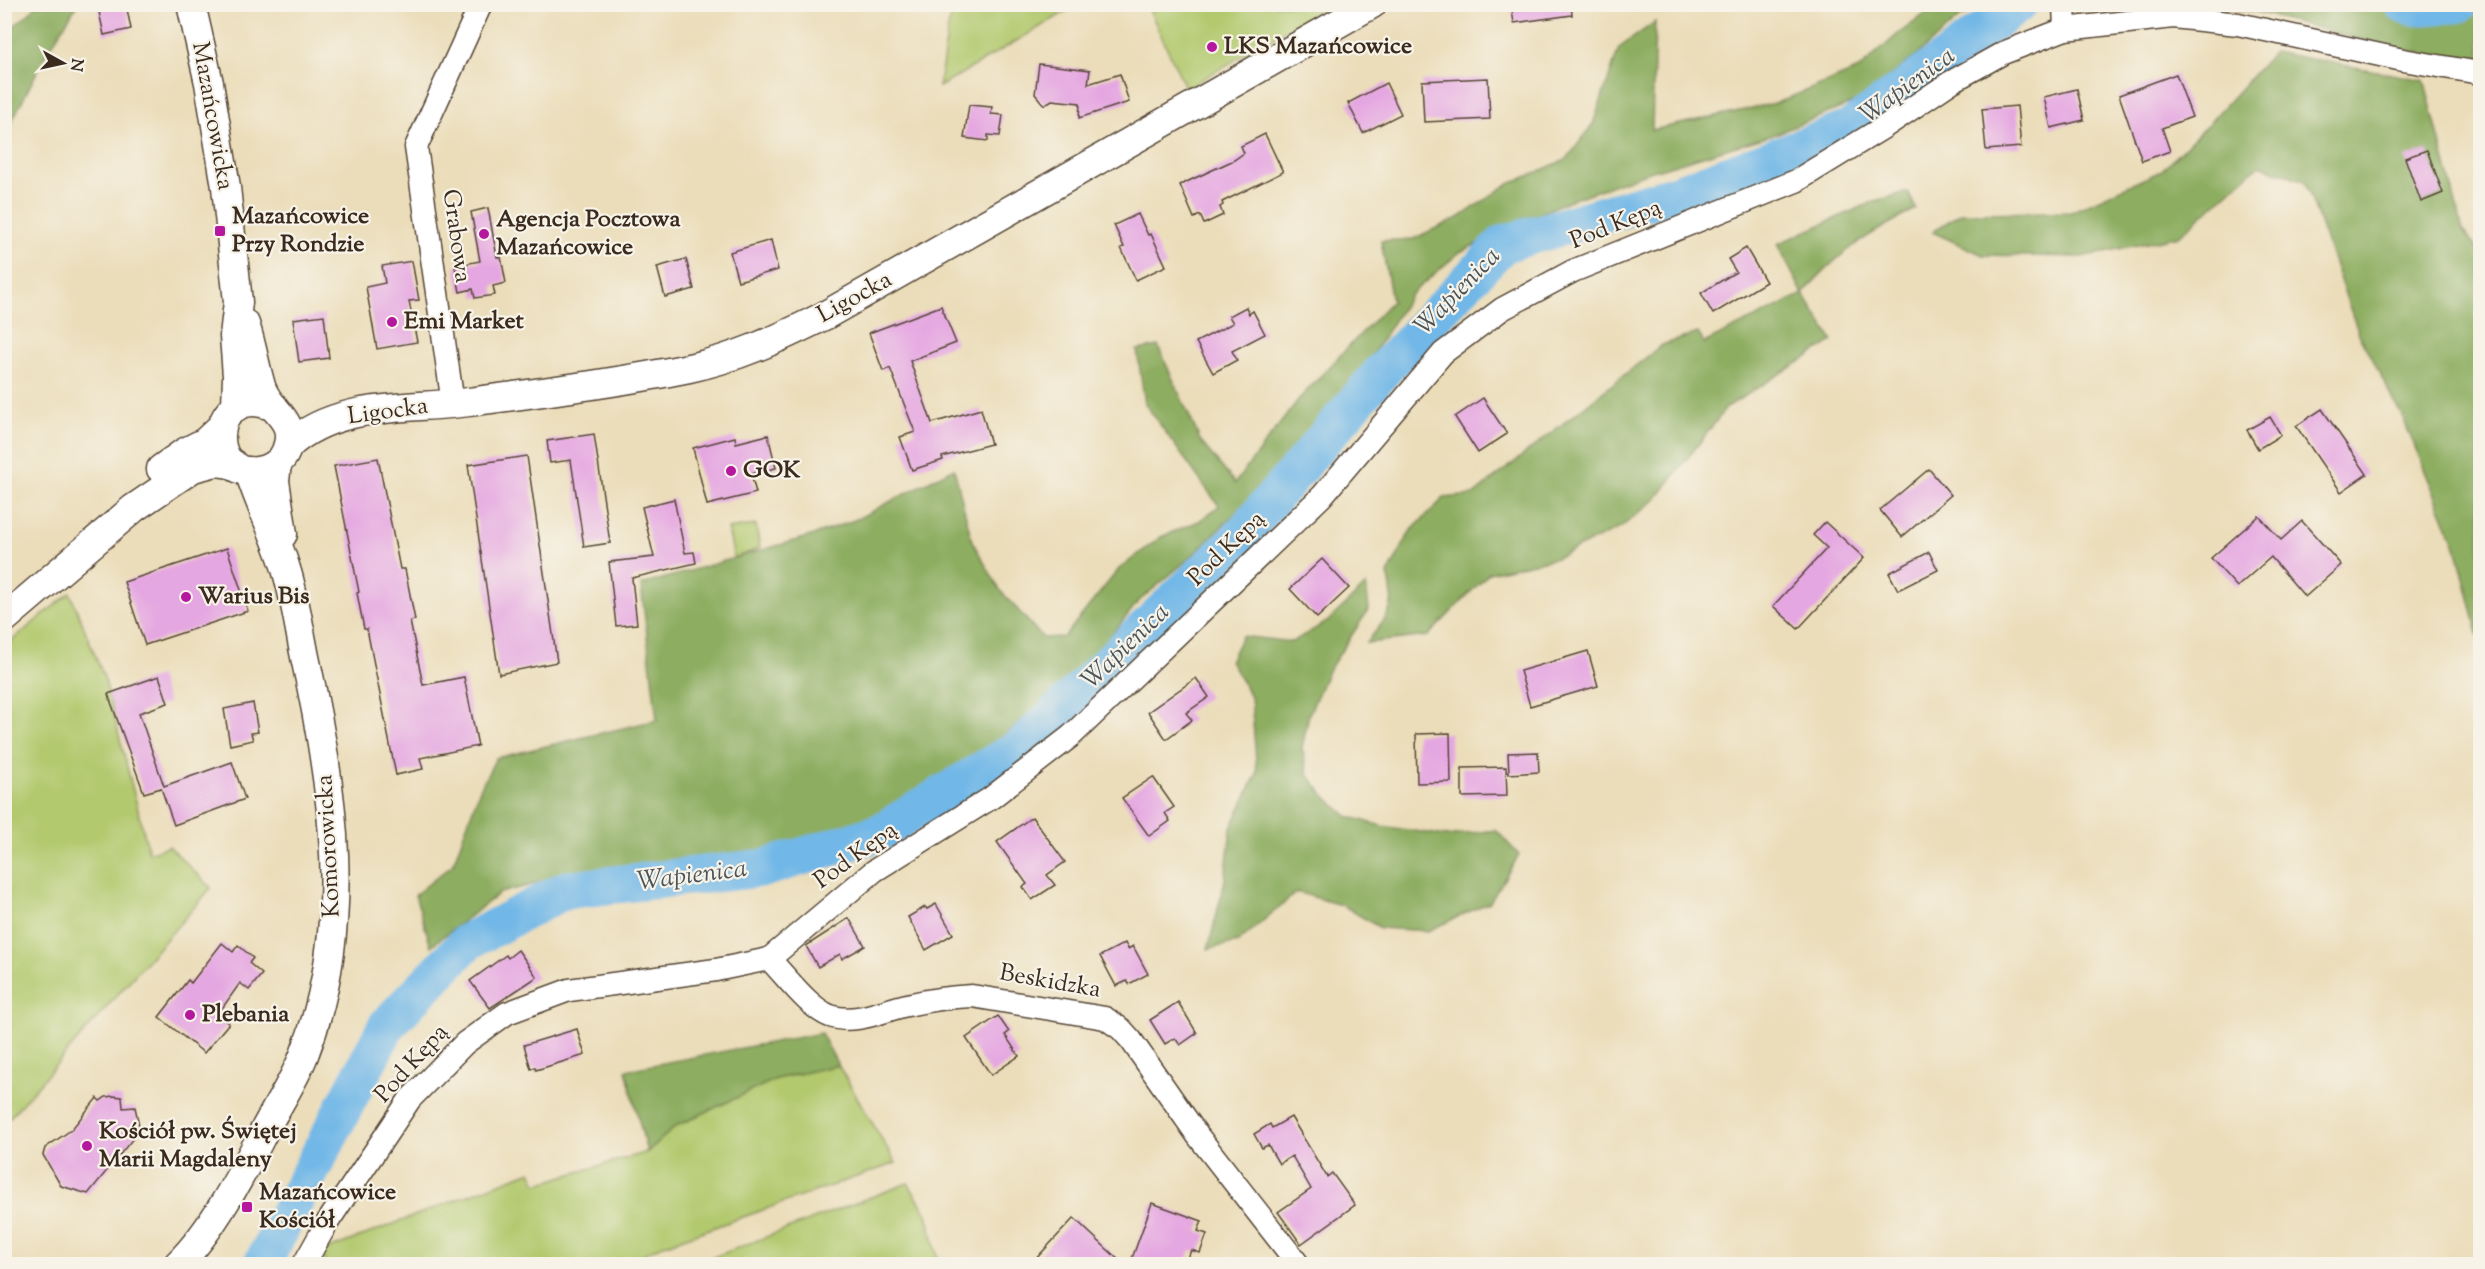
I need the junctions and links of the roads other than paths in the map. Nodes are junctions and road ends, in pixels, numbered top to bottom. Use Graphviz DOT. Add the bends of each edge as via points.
graph roads {
  1 [pos="191,4"];
  2 [pos="481,4"];
  3 [pos="1372,4"];
  4 [pos="2064,4"];
  5 [pos="2065,29"];
  6 [pos="2481,73"];
  7 [pos="238,302"];
  8 [pos="453,404"];
  9 [pos="364,410"];
  10 [pos="278,411"];
  11 [pos="228,417"];
  12 [pos="283,454"];
  13 [pos="241,468"];
  14 [pos="134,508"];
  15 [pos="286,569"];
  16 [pos="4,619"];
  17 [pos="769,959"];
  18 [pos="178,1264"];
  19 [pos="304,1264"];
  20 [pos="1298,1264"];
  1 -- 7 [label="street, Mazańcowicka" via="226,187"];
  2 -- 8 [label="street, Grabowa" via="416,147"];
  3 -- 8 [label="street, Ligocka" via="778,339 733,357 688,368"];
  4 -- 5 [label="street"];
  5 -- 6 [label="street, Pod Kępą" via="2173,17 2238,24"];
  5 -- 17 [label="street, Pod Kępą" via="2003,53 1951,82 1796,181 1574,271 1502,309 1443,353 1322,496 1071,736 991,798 874,871"];
  7 -- 10 [label="street" via="262,389"];
  7 -- 11 [label="street, Mazańcowicka" via="234,336 237,376"];
  8 -- 9 [label="street, Ligocka"];
  9 -- 10 [label="street"];
  9 -- 12 [label="street, Ligocka" via="302,433"];
  10 -- 11 [label="street" via="252,401"];
  10 -- 12 [label="street" via="290,435"];
  11 -- 13 [label="street" via="221,448"];
  11 -- 14 [label="street" via="205,442 166,463 147,484"];
  12 -- 13 [label="street" via="259,471"];
  12 -- 15 [label="street" via="275,481"];
  13 -- 14 [label="street" via="216,462 193,468"];
  13 -- 15 [label="street, Komorowicka"];
  14 -- 16 [label="street"];
  15 -- 18 [label="street, Komorowicka" via="329,782 335,857 334,919 326,978 303,1057 218,1212"];
  17 -- 19 [label="street, Pod Kępą" via="705,972 569,990 507,1013 465,1043 410,1099 327,1222"];
  17 -- 20 [label="street, Beskidzka" via="806,998 829,1015 848,1019 929,1000 972,996 1105,1018 1131,1040 1198,1136"];
}
